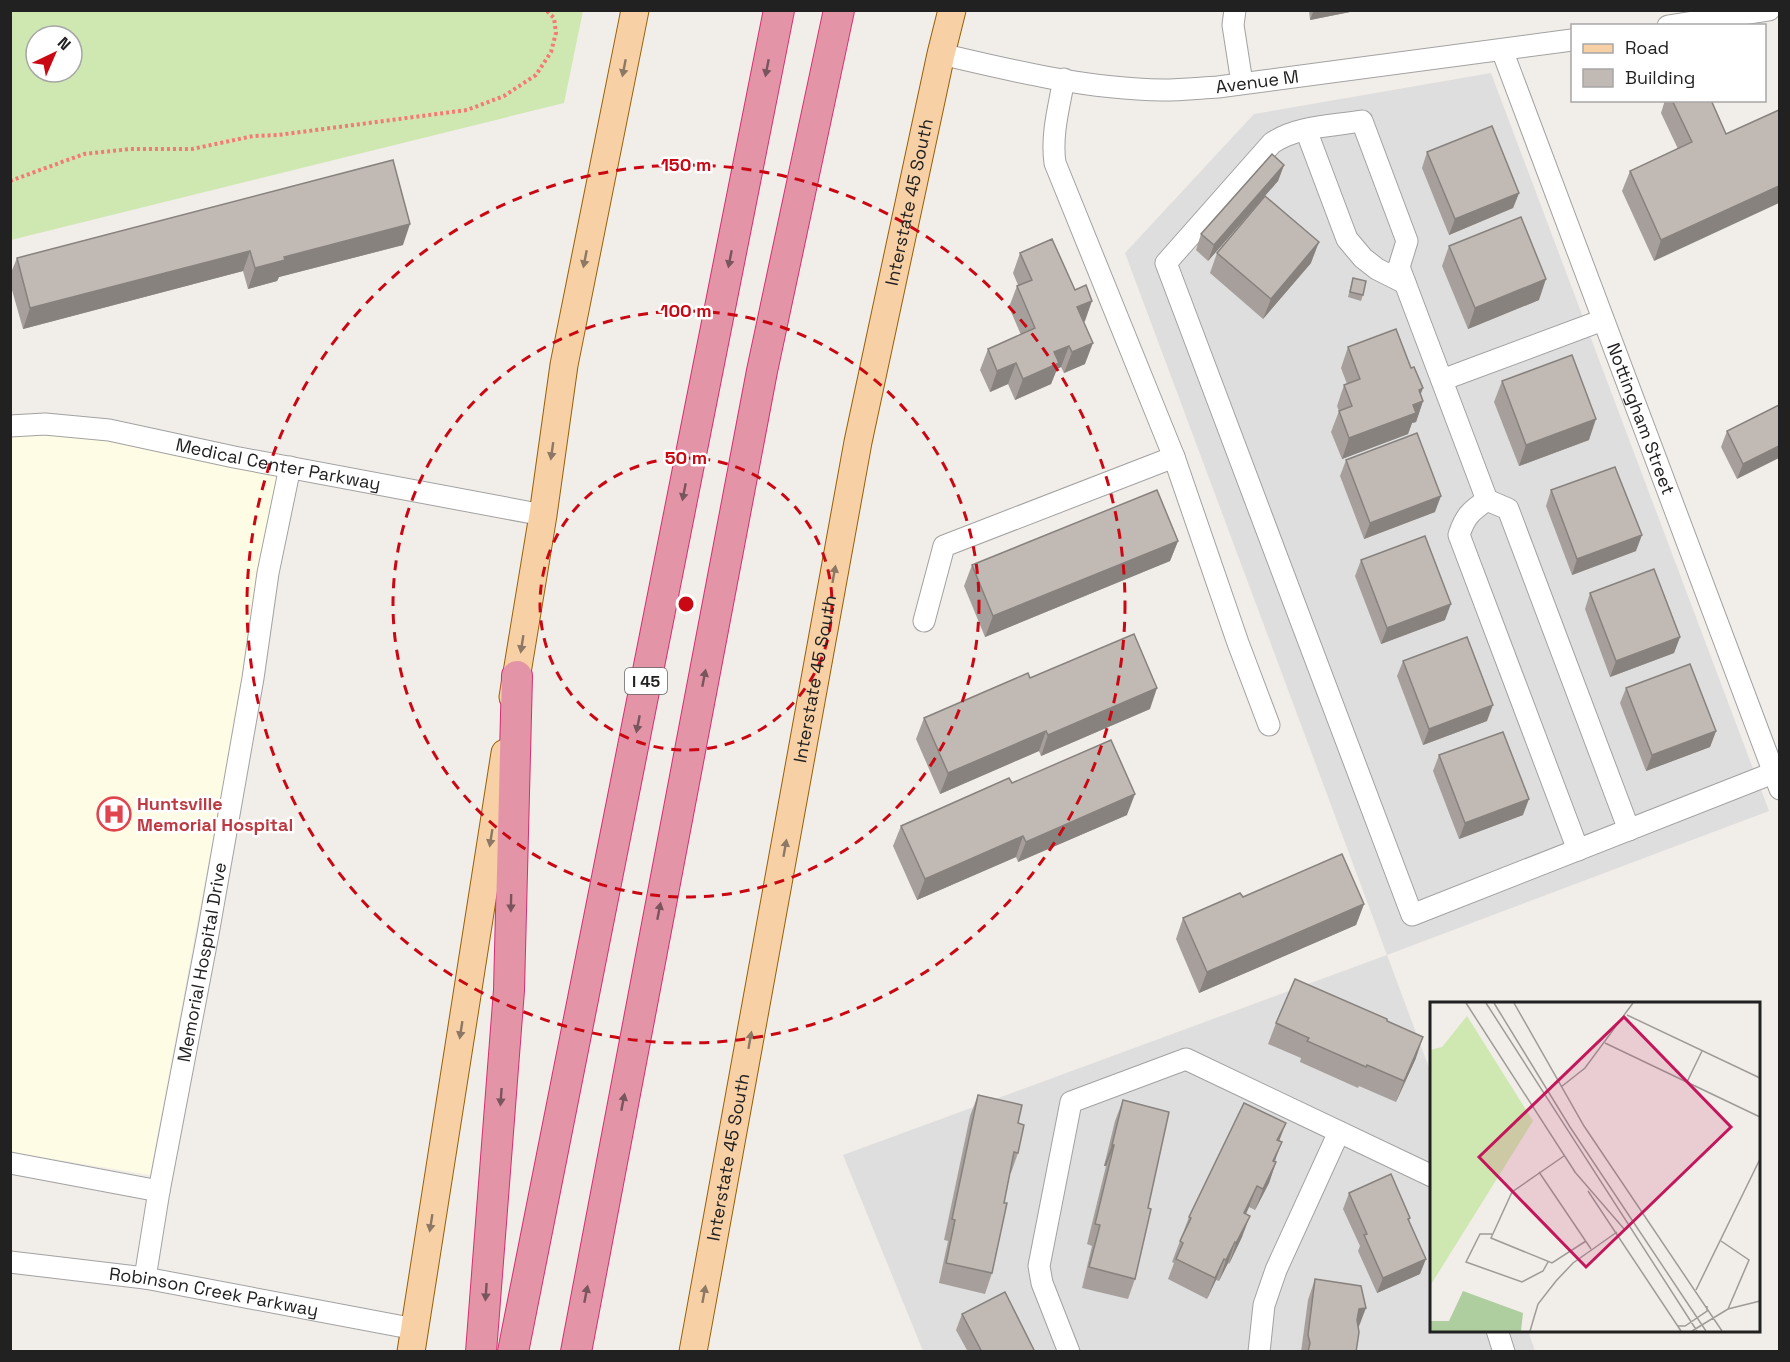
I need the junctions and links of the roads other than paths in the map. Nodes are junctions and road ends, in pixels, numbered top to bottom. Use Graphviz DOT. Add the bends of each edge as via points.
graph roads {
  1 [pos="635,10"];
  2 [pos="779,10"];
  3 [pos="838,10"];
  4 [pos="952,10"];
  5 [pos="1235,10"];
  6 [pos="1769,10"];
  7 [pos="1681,24"];
  8 [pos="1571,40"];
  9 [pos="1502,50"];
  10 [pos="941,54"];
  11 [pos="1064,79"];
  12 [pos="1242,83"];
  13 [pos="1306,130"];
  14 [pos="1405,284"];
  15 [pos="1603,320"];
  16 [pos="1442,380"];
  17 [pos="10,426"];
  18 [pos="1174,457"];
  19 [pos="290,467"];
  20 [pos="1487,500"];
  21 [pos="543,515"];
  22 [pos="924,621"];
  23 [pos="517,676"];
  24 [pos="1269,725"];
  25 [pos="1776,781"];
  26 [pos="1629,830"];
  27 [pos="1578,850"];
  28 [pos="1340,1132"];
  29 [pos="10,1163"];
  30 [pos="1430,1176"];
  31 [pos="159,1191"];
  32 [pos="10,1262"];
  33 [pos="145,1278"];
  34 [pos="1498,1332"];
  35 [pos="413,1340"];
  36 [pos="481,1352"];
  37 [pos="513,1352"];
  38 [pos="576,1352"];
  39 [pos="693,1352"];
  40 [pos="1069,1352"];
  41 [pos="1259,1352"];
  42 [pos="1504,1352"];
  1 -- 21 [label="main road, one-way" via="564,365"];
  2 -- 37 [label="highway, I 45, one-way"];
  38 -- 3 [label="highway, one-way" via="762,371"];
  4 -- 10 [label="main road, Interstate 45 South"];
  5 -- 12 [label="street" via="1233,25"];
  6 -- 7 [label="street"];
  8 -- 9 [label="street, Avenue M"];
  9 -- 12 [label="street, Avenue M"];
  9 -- 15 [label="street, Nottingham Street"];
  10 -- 11 [label="street, Avenue M"];
  39 -- 10 [label="main road, Interstate 45 South, one-way" via="858,442"];
  11 -- 12 [label="street, Avenue M" via="1164,90"];
  11 -- 18 [label="street" via="1054,130 1055,163"];
  13 -- 14 [label="street" via="1347,239 1370,264"];
  13 -- 14 [label="street" via="1362,121 1407,241 1399,267"];
  13 -- 27 [label="street" via="1292,132 1272,143 1166,263 1391,860 1412,915"];
  14 -- 16 [label="street"];
  15 -- 16 [label="street"];
  15 -- 25 [label="street, Nottingham Street"];
  16 -- 20 [label="street"];
  17 -- 19 [label="street, Medical Center Parkway" via="45,424 109,430"];
  18 -- 22 [label="street" via="944,546"];
  18 -- 24 [label="street"];
  19 -- 21 [label="street, Medical Center Parkway"];
  19 -- 31 [label="street, Memorial Hospital Drive"];
  20 -- 26 [label="street" via="1508,509"];
  20 -- 27 [label="street" via="1470,511 1459,535"];
  21 -- 23 [label="main road, one-way"];
  23 -- 35 [label="main road, one-way"];
  23 -- 36 [label="highway, one-way" via="508,990"];
  25 -- 26 [label="street"];
  26 -- 27 [label="street"];
  28 -- 30 [label="street"];
  28 -- 40 [label="street" via="1186,1059 1071,1102 1039,1266"];
  28 -- 41 [label="street" via="1276,1270 1264,1305"];
  29 -- 31 [label="street"];
  31 -- 33 [label="street, Memorial Hospital Drive"];
  32 -- 33 [label="street, Robinson Creek Parkway"];
  33 -- 35 [label="street, Robinson Creek Parkway"];
  34 -- 42 [label="street"];
}
